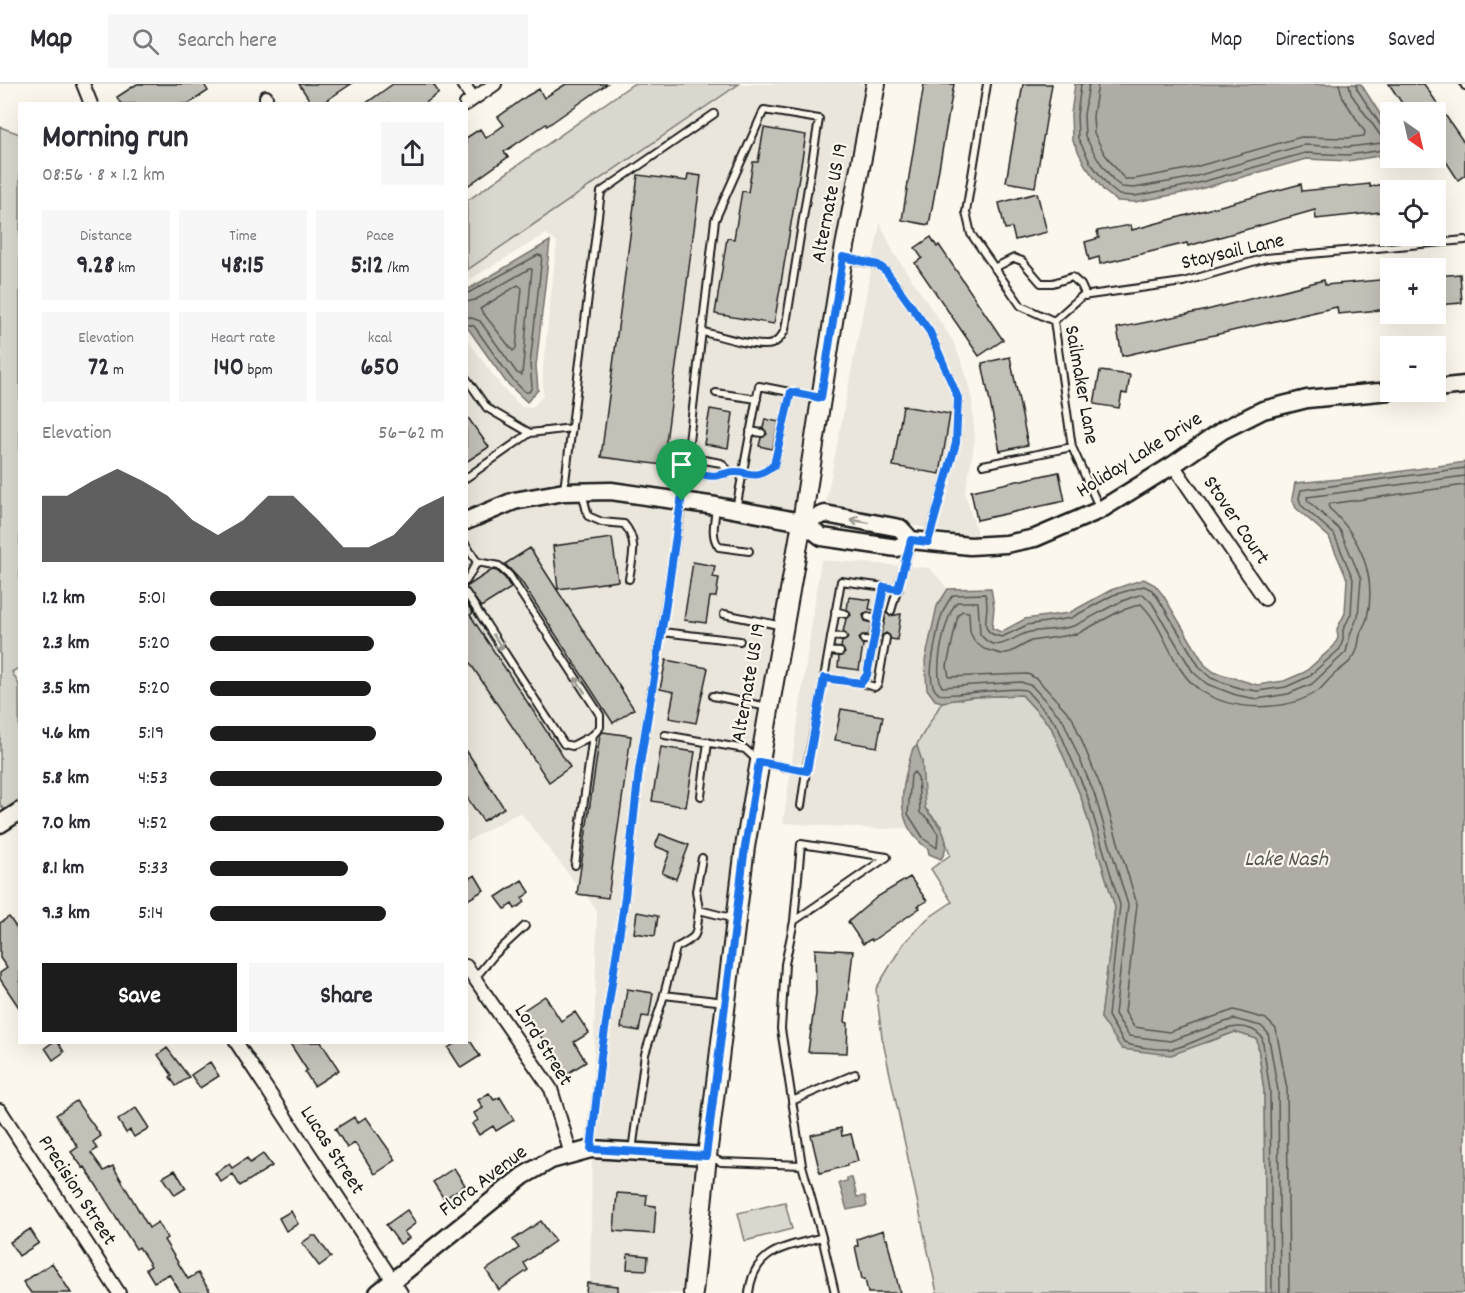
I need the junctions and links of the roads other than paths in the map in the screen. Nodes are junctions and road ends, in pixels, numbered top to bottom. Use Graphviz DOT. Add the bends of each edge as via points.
graph roads {
  1 [pos="82,84"];
  2 [pos="463,84"];
  3 [pos="495,84"];
  4 [pos="876,84"];
  5 [pos="987,84"];
  6 [pos="469,101"];
  7 [pos="90,102"];
  8 [pos="714,114"];
  9 [pos="1465,240"];
  10 [pos="843,257"];
  11 [pos="994,268"];
  12 [pos="1086,296"];
  13 [pos="1054,321"];
  14 [pos="703,332"];
  15 [pos="468,381"];
  16 [pos="1465,385"];
  17 [pos="1446,387"];
  18 [pos="791,392"];
  19 [pos="1380,392"];
  20 [pos="716,393"];
  21 [pos="821,398"];
  22 [pos="757,399"];
  23 [pos="572,428"];
  24 [pos="750,431"];
  25 [pos="530,433"];
  26 [pos="762,433"];
  27 [pos="1072,447"];
  28 [pos="983,465"];
  29 [pos="1173,465"];
  30 [pos="686,467"];
  31 [pos="694,467"];
  32 [pos="730,472"];
  33 [pos="741,474"];
  34 [pos="468,477"];
  35 [pos="564,492"];
  36 [pos="582,492"];
  37 [pos="682,501"];
  38 [pos="716,506"];
  39 [pos="735,510"];
  40 [pos="1100,510"];
  41 [pos="468,520"];
  42 [pos="802,522"];
  43 [pos="919,541"];
  44 [pos="468,548"];
  45 [pos="748,551"];
  46 [pos="477,562"];
  47 [pos="468,578"];
  48 [pos="629,579"];
  49 [pos="884,587"];
  50 [pos="898,589"];
  51 [pos="468,596"];
  52 [pos="1265,598"];
  53 [pos="835,611"];
  54 [pos="891,611"];
  55 [pos="724,614"];
  56 [pos="846,614"];
  57 [pos="868,617"];
  58 [pos="880,620"];
  59 [pos="783,626"];
  60 [pos="662,632"];
  61 [pos="831,636"];
  62 [pos="843,637"];
  63 [pos="886,638"];
  64 [pos="864,640"];
  65 [pos="740,641"];
  66 [pos="874,641"];
  67 [pos="829,651"];
  68 [pos="840,652"];
  69 [pos="861,656"];
  70 [pos="871,657"];
  71 [pos="824,678"];
  72 [pos="861,683"];
  73 [pos="713,696"];
  74 [pos="769,707"];
  75 [pos="593,735"];
  76 [pos="665,735"];
  77 [pos="708,742"];
  78 [pos="759,762"];
  79 [pos="807,771"];
  80 [pos="701,796"];
  81 [pos="801,806"];
  82 [pos="18,812"];
  83 [pos="0,824"];
  84 [pos="702,858"];
  85 [pos="575,865"];
  86 [pos="699,910"];
  87 [pos="736,920"];
  88 [pos="794,921"];
  89 [pos="525,926"];
  90 [pos="468,969"];
  91 [pos="475,978"];
  92 [pos="664,995"];
  93 [pos="726,1003"];
  94 [pos="237,1044"];
  95 [pos="855,1074"];
  96 [pos="792,1101"];
  97 [pos="0,1110"];
  98 [pos="591,1149"];
  99 [pos="632,1151"];
  100 [pos="571,1154"];
  101 [pos="706,1156"];
  102 [pos="802,1165"];
  103 [pos="822,1237"];
  104 [pos="397,1287"];
  105 [pos="119,1293"];
  106 [pos="378,1293"];
  107 [pos="693,1293"];
  108 [pos="749,1293"];
  109 [pos="835,1293"];
  1 -- 7 [label="street"];
  2 -- 6 [label="street"];
  3 -- 6 [label="street"];
  4 -- 10 [label="main road, Alternate US 19"];
  5 -- 11 [label="lane, Sailmaker Lane" via="966,212 971,234"];
  8 -- 23 [label="lane" via="601,192"];
  9 -- 12 [label="lane, Staysail Lane" via="1266,258 1184,282"];
  10 -- 21 [label="main road, Alternate US 19"];
  10 -- 43 [label="lane" via="878,265 886,271 930,332 958,398 956,443"];
  11 -- 12 [label="lane" via="1014,258 1022,261 1041,283 1072,277"];
  11 -- 13 [label="lane, Sailmaker Lane" via="1021,306"];
  12 -- 13 [label="lane, Staysail Lane"];
  13 -- 27 [label="lane, Sailmaker Lane"];
  14 -- 14 [label="lane" via="716,220 764,110 819,119 781,338 761,345"];
  14 -- 30 [label="lane"];
  15 -- 25 [label="lane" via="487,408"];
  16 -- 17 [label="street"];
  18 -- 21 [label="lane"];
  18 -- 22 [label="lane" via="759,386"];
  18 -- 33 [label="lane" via="774,465 765,473"];
  19 -- 29 [label="street, Holiday Lake Drive" via="1307,399 1263,410 1223,430"];
  20 -- 22 [label="lane"];
  21 -- 42 [label="main road, Alternate US 19"];
  22 -- 24 [label="lane"];
  23 -- 25 [label="lane"];
  23 -- 35 [label="lane"];
  24 -- 26 [label="lane"];
  24 -- 33 [label="lane"];
  25 -- 34 [label="lane"];
  27 -- 28 [label="lane"];
  27 -- 40 [label="lane, Sailmaker Lane"];
  29 -- 40 [label="street, Holiday Lake Drive"];
  29 -- 52 [label="street, Stover Court"];
  30 -- 31 [label="lane"];
  30 -- 37 [label="lane"];
  31 -- 32 [label="lane" via="700,474 718,477"];
  31 -- 32 [label="lane" via="704,460 721,464"];
  32 -- 33 [label="lane"];
  33 -- 39 [label="lane"];
  35 -- 36 [label="street"];
  35 -- 41 [label="street" via="514,501"];
  36 -- 37 [label="street" via="611,491"];
  36 -- 48 [label="lane" via="588,516 624,524 631,531 634,544"];
  37 -- 38 [label="street"];
  37 -- 60 [label="lane"];
  38 -- 39 [label="street"];
  38 -- 45 [label="lane" via="715,543"];
  39 -- 42 [label="street"];
  40 -- 43 [label="street, Holiday Lake Drive" via="1026,540 970,546"];
  42 -- 43 [label="street, Holiday Lake Drive" via="822,537 897,548"];
  42 -- 59 [label="main road, Alternate US 19"];
  43 -- 50 [label="lane"];
  44 -- 46 [label="lane"];
  46 -- 47 [label="lane"];
  75 -- 46 [label="lane, one-way" via="600,727 600,715 509,575 499,566"];
  49 -- 50 [label="lane"];
  49 -- 53 [label="lane" via="841,581"];
  49 -- 58 [label="lane"];
  50 -- 54 [label="lane"];
  51 -- 75 [label="lane, one-way" via="564,744 572,746"];
  53 -- 56 [label="lane"];
  53 -- 61 [label="lane"];
  55 -- 59 [label="lane"];
  57 -- 58 [label="lane"];
  58 -- 66 [label="lane"];
  59 -- 74 [label="main road, Alternate US 19"];
  60 -- 65 [label="lane"];
  60 -- 98 [label="lane" via="639,770"];
  61 -- 62 [label="lane"];
  61 -- 67 [label="lane"];
  63 -- 72 [label="lane" via="878,684 875,687"];
  64 -- 66 [label="lane"];
  66 -- 70 [label="lane"];
  67 -- 68 [label="lane"];
  67 -- 71 [label="lane"];
  69 -- 70 [label="lane"];
  70 -- 72 [label="lane"];
  71 -- 72 [label="lane"];
  71 -- 79 [label="lane"];
  73 -- 74 [label="lane"];
  74 -- 78 [label="main road, Alternate US 19"];
  75 -- 85 [label="lane"];
  76 -- 77 [label="lane"];
  77 -- 78 [label="lane" via="745,749"];
  77 -- 80 [label="lane"];
  78 -- 79 [label="lane"];
  78 -- 87 [label="main road, Alternate US 19"];
  79 -- 81 [label="lane"];
  82 -- 83 [label="street"];
  84 -- 86 [label="lane" via="696,891"];
  86 -- 87 [label="lane"];
  86 -- 92 [label="lane" via="696,935 673,954"];
  87 -- 93 [label="main road, Alternate US 19"];
  88 -- 88 [label="lane" via="801,844 887,857 822,902"];
  88 -- 96 [label="lane" via="786,964 782,1029"];
  89 -- 91 [label="lane"];
  90 -- 91 [label="street, Lord Street"];
  91 -- 100 [label="street, Lord Street" via="551,1089"];
  92 -- 93 [label="lane"];
  92 -- 99 [label="lane" via="645,1054"];
  93 -- 101 [label="main road, Alternate US 19"];
  94 -- 104 [label="street, Lucas Street"];
  95 -- 96 [label="lane"];
  96 -- 102 [label="lane"];
  97 -- 105 [label="street, Precision Street"];
  98 -- 99 [label="street, Flora Avenue"];
  98 -- 100 [label="street, Flora Avenue"];
  99 -- 101 [label="street, Flora Avenue"];
  100 -- 104 [label="street, Flora Avenue" via="551,1160 524,1176"];
  101 -- 102 [label="lane" via="721,1162"];
  101 -- 107 [label="main road, Alternate US 19"];
  102 -- 103 [label="lane"];
  103 -- 108 [label="lane" via="769,1253 751,1275"];
  103 -- 109 [label="lane"];
  104 -- 106 [label="street, Flora Avenue"];
}
